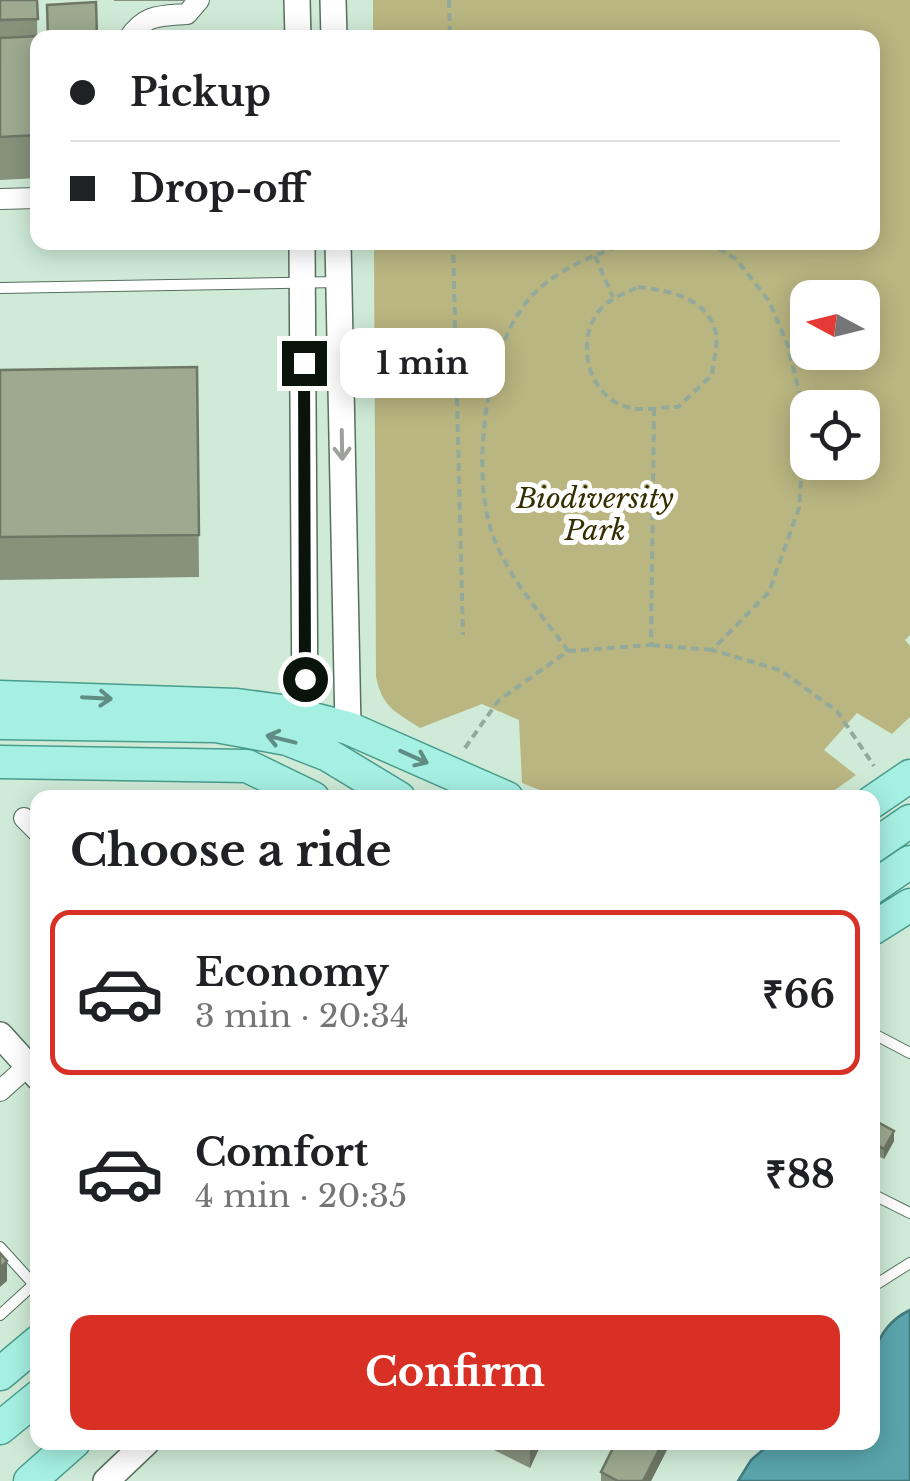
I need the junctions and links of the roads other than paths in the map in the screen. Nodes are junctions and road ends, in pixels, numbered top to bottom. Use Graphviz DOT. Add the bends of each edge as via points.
graph roads {
  1 [pos="200,0"];
  2 [pos="297,0"];
  3 [pos="333,0"];
  4 [pos="134,30"];
  5 [pos="298,30"];
  6 [pos="334,30"];
  7 [pos="30,198"];
  8 [pos="0,199"];
  9 [pos="302,250"];
  10 [pos="338,250"];
  11 [pos="339,282"];
  12 [pos="303,284"];
  13 [pos="0,288"];
  14 [pos="0,697"];
  15 [pos="305,718"];
  16 [pos="0,722"];
  17 [pos="348,728"];
  18 [pos="0,762"];
  19 [pos="298,790"];
  20 [pos="386,790"];
  21 [pos="489,790"];
  22 [pos="910,821"];
  23 [pos="880,841"];
  24 [pos="910,862"];
  25 [pos="880,883"];
  26 [pos="910,906"];
  27 [pos="880,924"];
  28 [pos="0,1035"];
  29 [pos="880,1037"];
  30 [pos="910,1053"];
  31 [pos="30,1062"];
  32 [pos="30,1070"];
  33 [pos="0,1091"];
  34 [pos="880,1198"];
  35 [pos="910,1214"];
  36 [pos="0,1247"];
  37 [pos="910,1263"];
  38 [pos="30,1281"];
  39 [pos="880,1282"];
  40 [pos="30,1291"];
  41 [pos="0,1315"];
  42 [pos="30,1349"];
  43 [pos="0,1374"];
  44 [pos="30,1404"];
  45 [pos="0,1428"];
  46 [pos="65,1450"];
  47 [pos="139,1450"];
  48 [pos="30,1481"];
  49 [pos="106,1481"];
  1 -- 4 [label="street" via="187,14 150,16"];
  2 -- 5 [label="street"];
  3 -- 6 [label="street"];
  7 -- 8 [label="street"];
  9 -- 12 [label="street"];
  10 -- 11 [label="street"];
  11 -- 12 [label="lane"];
  11 -- 17 [label="street, one-way"];
  12 -- 13 [label="lane"];
  12 -- 15 [label="street"];
  14 -- 15 [label="main road, one-way" via="237,705"];
  15 -- 17 [label="main road"];
  20 -- 16 [label="main road, one-way" via="286,738 216,726"];
  17 -- 21 [label="main road, one-way"];
  18 -- 19 [label="main road" via="247,766"];
  22 -- 23 [label="main road"];
  24 -- 25 [label="main road"];
  26 -- 27 [label="main road"];
  28 -- 31 [label="street"];
  29 -- 30 [label="lane"];
  32 -- 33 [label="street"];
  34 -- 35 [label="lane"];
  36 -- 38 [label="lane"];
  37 -- 39 [label="lane"];
  40 -- 41 [label="lane"];
  42 -- 43 [label="main road"];
  44 -- 45 [label="main road"];
  46 -- 48 [label="main road"];
  47 -- 49 [label="street"];
}
